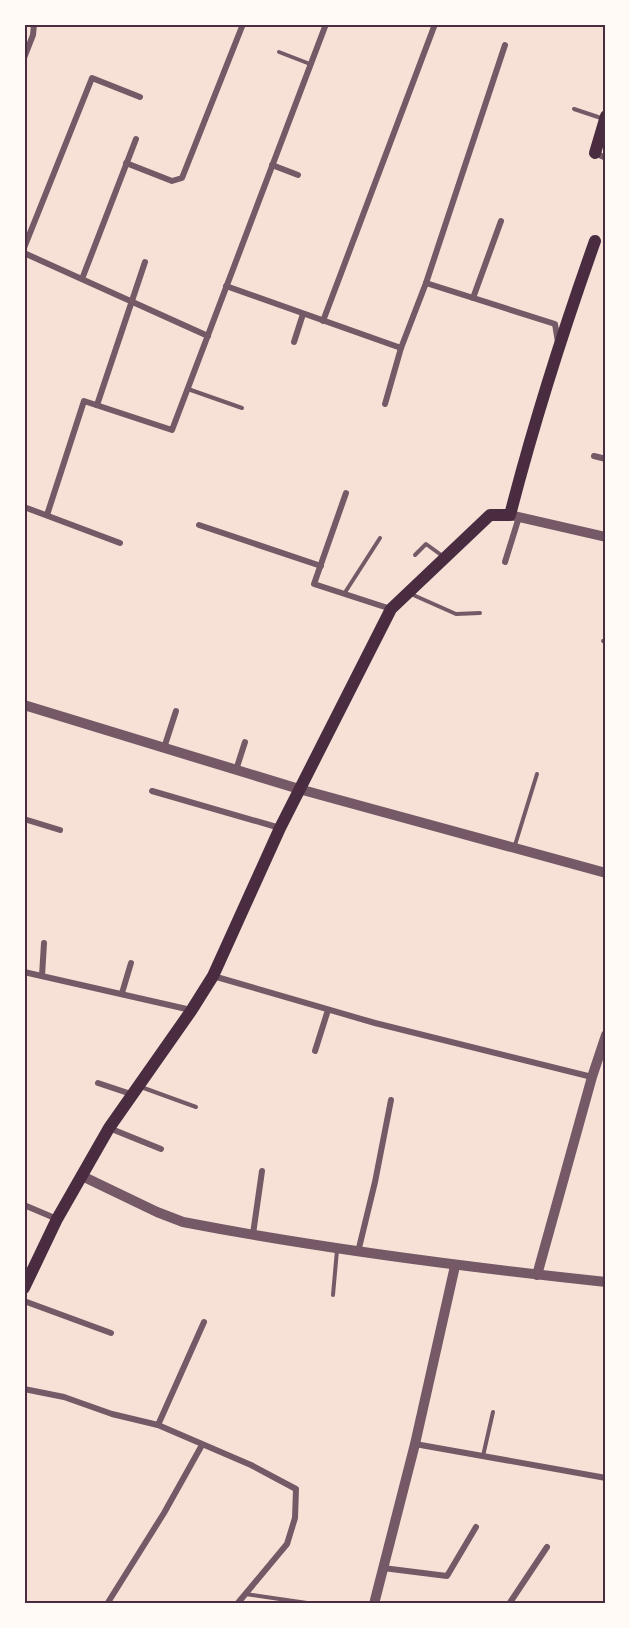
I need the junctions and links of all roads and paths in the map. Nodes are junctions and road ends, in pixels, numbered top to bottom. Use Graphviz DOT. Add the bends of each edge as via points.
graph roads {
  1 [pos="34,24"];
  2 [pos="243,24"];
  3 [pos="326,24"];
  4 [pos="435,24"];
  5 [pos="505,45"];
  6 [pos="279,52"];
  7 [pos="24,58"];
  8 [pos="311,64"];
  9 [pos="140,97"];
  10 [pos="574,109"];
  11 [pos="605,117"];
  12 [pos="136,139"];
  13 [pos="600,155"];
  14 [pos="126,163"];
  15 [pos="272,165"];
  16 [pos="298,175"];
  17 [pos="501,221"];
  18 [pos="595,241"];
  19 [pos="24,248"];
  20 [pos="24,253"];
  21 [pos="146,262"];
  22 [pos="82,279"];
  23 [pos="426,283"];
  24 [pos="226,286"];
  25 [pos="473,298"];
  26 [pos="132,302"];
  27 [pos="303,314"];
  28 [pos="323,321"];
  29 [pos="208,336"];
  30 [pos="294,342"];
  31 [pos="558,346"];
  32 [pos="401,348"];
  33 [pos="188,390"];
  34 [pos="385,404"];
  35 [pos="97,405"];
  36 [pos="242,408"];
  37 [pos="594,456"];
  38 [pos="606,459"];
  39 [pos="346,493"];
  40 [pos="24,507"];
  41 [pos="47,515"];
  42 [pos="515,516"];
  43 [pos="199,525"];
  44 [pos="606,537"];
  45 [pos="380,538"];
  46 [pos="120,543"];
  47 [pos="415,555"];
  48 [pos="445,558"];
  49 [pos="505,562"];
  50 [pos="321,566"];
  51 [pos="408,593"];
  52 [pos="344,594"];
  53 [pos="391,609"];
  54 [pos="480,613"];
  55 [pos="24,705"];
  56 [pos="176,711"];
  57 [pos="245,742"];
  58 [pos="164,748"];
  59 [pos="236,770"];
  60 [pos="537,774"];
  61 [pos="299,789"];
  62 [pos="152,791"];
  63 [pos="24,819"];
  64 [pos="280,828"];
  65 [pos="60,830"];
  66 [pos="514,848"];
  67 [pos="606,873"];
  68 [pos="44,943"];
  69 [pos="131,963"];
  70 [pos="24,972"];
  71 [pos="42,976"];
  72 [pos="213,976"];
  73 [pos="122,993"];
  74 [pos="328,1010"];
  75 [pos="191,1011"];
  76 [pos="606,1035"];
  77 [pos="315,1051"];
  78 [pos="592,1077"];
  79 [pos="98,1083"];
  80 [pos="134,1090"];
  81 [pos="391,1100"];
  82 [pos="196,1107"];
  83 [pos="109,1128"];
  84 [pos="160,1149"];
  85 [pos="262,1171"];
  86 [pos="82,1176"];
  87 [pos="24,1204"];
  88 [pos="57,1219"];
  89 [pos="253,1234"];
  90 [pos="338,1249"];
  91 [pos="358,1252"];
  92 [pos="455,1266"];
  93 [pos="537,1275"];
  94 [pos="606,1282"];
  95 [pos="24,1288"];
  96 [pos="333,1295"];
  97 [pos="24,1300"];
  98 [pos="204,1322"];
  99 [pos="111,1333"];
  100 [pos="24,1389"];
  101 [pos="493,1412"];
  102 [pos="158,1425"];
  103 [pos="415,1444"];
  104 [pos="202,1445"];
  105 [pos="483,1456"];
  106 [pos="606,1478"];
  107 [pos="476,1527"];
  108 [pos="547,1547"];
  109 [pos="383,1568"];
  110 [pos="245,1594"];
  111 [pos="107,1604"];
  112 [pos="237,1604"];
  113 [pos="314,1604"];
  114 [pos="374,1604"];
  115 [pos="509,1604"];
  1 -- 7 [label="street"];
  2 -- 14 [label="street" via="182,178 172,181"];
  3 -- 8 [label="street"];
  4 -- 28 [label="street"];
  5 -- 23 [label="street"];
  6 -- 8 [label="lane"];
  8 -- 15 [label="street"];
  9 -- 19 [label="street" via="92,78"];
  10 -- 11 [label="lane"];
  11 -- 13 [label="main road"];
  12 -- 14 [label="street"];
  14 -- 22 [label="street"];
  15 -- 16 [label="street"];
  15 -- 24 [label="street"];
  17 -- 25 [label="street"];
  18 -- 31 [label="main road"];
  20 -- 22 [label="street"];
  21 -- 26 [label="street"];
  22 -- 26 [label="street"];
  23 -- 25 [label="street"];
  23 -- 32 [label="street"];
  24 -- 27 [label="street"];
  24 -- 29 [label="street"];
  25 -- 31 [label="street" via="555,324"];
  26 -- 29 [label="street"];
  26 -- 35 [label="street"];
  27 -- 28 [label="street"];
  27 -- 30 [label="street"];
  28 -- 32 [label="street"];
  29 -- 33 [label="street"];
  31 -- 42 [label="main road" via="529,442"];
  32 -- 34 [label="street"];
  33 -- 35 [label="street" via="172,430"];
  33 -- 36 [label="lane"];
  35 -- 41 [label="street" via="84,401"];
  37 -- 38 [label="street"];
  39 -- 50 [label="street"];
  40 -- 41 [label="street"];
  41 -- 46 [label="street"];
  42 -- 44 [label="street"];
  42 -- 48 [label="main road" via="490,514"];
  42 -- 49 [label="street"];
  43 -- 50 [label="street"];
  45 -- 52 [label="lane"];
  47 -- 48 [label="lane" via="426,544"];
  48 -- 51 [label="main road"];
  50 -- 52 [label="street" via="314,584"];
  51 -- 53 [label="main road"];
  51 -- 54 [label="lane" via="456,614"];
  52 -- 53 [label="street"];
  53 -- 61 [label="main road"];
  55 -- 58 [label="street"];
  56 -- 58 [label="street"];
  57 -- 59 [label="street"];
  58 -- 59 [label="street"];
  59 -- 61 [label="street"];
  60 -- 66 [label="lane"];
  61 -- 64 [label="main road"];
  61 -- 66 [label="street"];
  62 -- 64 [label="street"];
  63 -- 65 [label="street"];
  64 -- 72 [label="main road"];
  66 -- 67 [label="street"];
  68 -- 71 [label="street"];
  69 -- 73 [label="street"];
  70 -- 71 [label="street"];
  71 -- 73 [label="street"];
  72 -- 74 [label="street"];
  72 -- 75 [label="main road"];
  73 -- 75 [label="street"];
  74 -- 77 [label="street"];
  74 -- 78 [label="street"];
  75 -- 80 [label="main road"];
  76 -- 78 [label="street"];
  78 -- 93 [label="street"];
  79 -- 80 [label="street"];
  80 -- 82 [label="lane"];
  80 -- 83 [label="main road"];
  81 -- 91 [label="street"];
  83 -- 84 [label="street"];
  83 -- 86 [label="main road"];
  85 -- 89 [label="street"];
  86 -- 88 [label="main road"];
  86 -- 89 [label="street" via="183,1222"];
  87 -- 88 [label="street"];
  88 -- 95 [label="main road"];
  89 -- 90 [label="street"];
  90 -- 91 [label="street"];
  90 -- 96 [label="lane"];
  91 -- 92 [label="street"];
  92 -- 93 [label="street"];
  92 -- 103 [label="street"];
  93 -- 94 [label="street"];
  97 -- 99 [label="street"];
  98 -- 102 [label="street"];
  100 -- 102 [label="street"];
  101 -- 105 [label="lane"];
  102 -- 104 [label="street"];
  103 -- 105 [label="street"];
  103 -- 109 [label="street"];
  104 -- 110 [label="street" via="296,1489 295,1518 287,1544"];
  104 -- 111 [label="street"];
  105 -- 106 [label="street"];
  107 -- 109 [label="street" via="447,1576"];
  108 -- 115 [label="street"];
  109 -- 114 [label="street"];
  110 -- 112 [label="street"];
  110 -- 113 [label="lane"];
}
